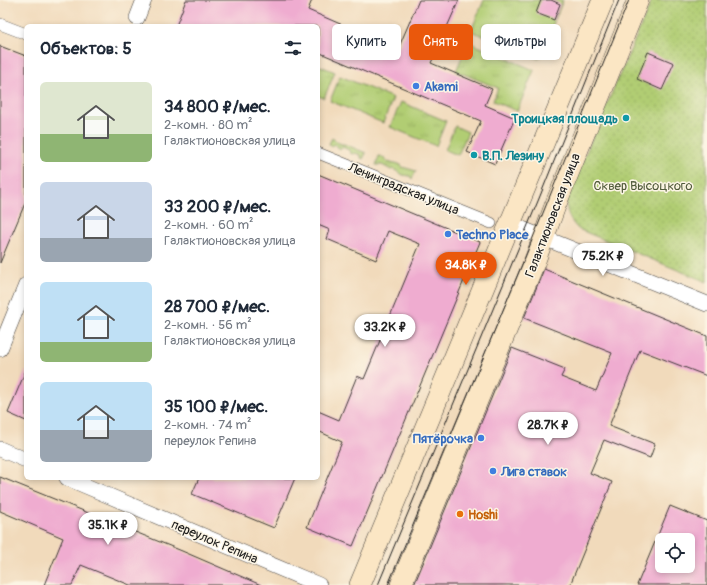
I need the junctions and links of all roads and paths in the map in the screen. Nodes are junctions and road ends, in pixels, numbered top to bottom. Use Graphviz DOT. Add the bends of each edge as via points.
graph roads {
  1 [pos="144,0"];
  2 [pos="602,0"];
  3 [pos="638,0"];
  4 [pos="137,18"];
  5 [pos="0,24"];
  6 [pos="24,33"];
  7 [pos="320,154"];
  8 [pos="500,223"];
  9 [pos="544,237"];
  10 [pos="24,290"];
  11 [pos="707,304"];
  12 [pos="0,349"];
  13 [pos="0,449"];
  14 [pos="24,459"];
  15 [pos="72,480"];
  16 [pos="319,585"];
  17 [pos="360,585"];
  18 [pos="401,585"];
  1 -- 4 [label="street"];
  2 -- 8 [label="main road"];
  3 -- 9 [label="main road, Галактионовская улица"];
  5 -- 6 [label="street"];
  7 -- 8 [label="street, Ленинградская улица"];
  8 -- 9 [label="street, Ленинградская улица"];
  8 -- 17 [label="main road"];
  9 -- 11 [label="street, Ленинградская улица"];
  9 -- 18 [label="main road, Галактионовская улица"];
  10 -- 12 [label="street"];
  13 -- 14 [label="street"];
  15 -- 16 [label="street, переулок Репина"];
}
